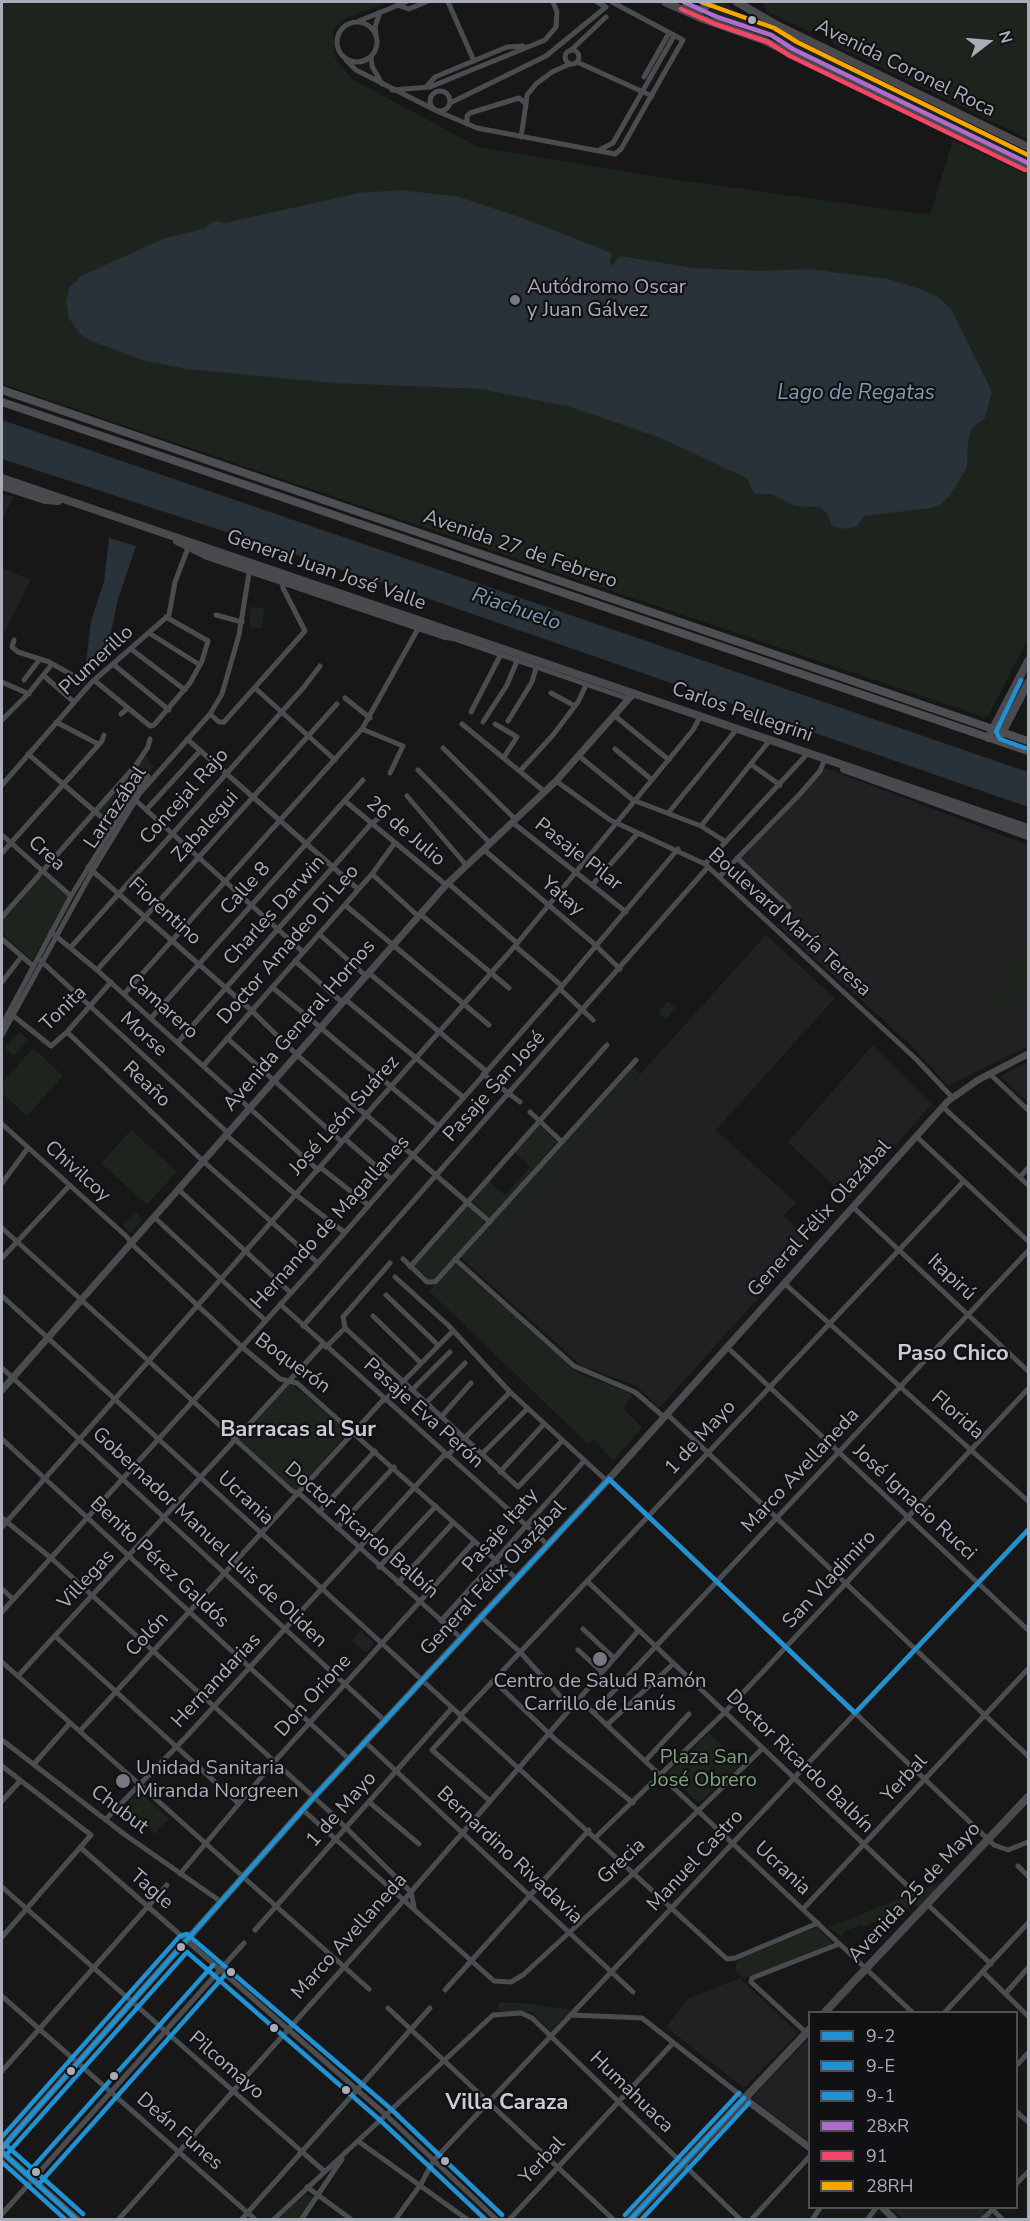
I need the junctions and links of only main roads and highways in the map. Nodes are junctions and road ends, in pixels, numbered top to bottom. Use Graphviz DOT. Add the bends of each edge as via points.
graph roads {
  1 [pos="712,2"];
  2 [pos="737,2"];
  3 [pos="668,3"];
  4 [pos="1029,147"];
  5 [pos="1029,169"];
  6 [pos="2,390"];
  7 [pos="2,402"];
  8 [pos="2,478"];
  9 [pos="2,486"];
  10 [pos="70,501"];
  11 [pos="168,535"];
  12 [pos="250,566"];
  13 [pos="474,638"];
  14 [pos="1029,661"];
  15 [pos="1029,683"];
  16 [pos="632,696"];
  17 [pos="993,729"];
  18 [pos="1003,732"];
  19 [pos="988,738"];
  20 [pos="998,741"];
  21 [pos="1029,741"];
  22 [pos="1029,751"];
  23 [pos="839,764"];
  24 [pos="1029,828"];
  25 [pos="1029,836"];
  26 [pos="1029,1797"];
  27 [pos="827,2011"];
  28 [pos="808,2033"];
  29 [pos="630,2220"];
  1 -- 3 [label="main road" via="698,10"];
  2 -- 4 [label="main road, Avenida Coronel Roca"];
  3 -- 5 [label="main road, Avenida Coronel Roca" via="763,40"];
  6 -- 17 [label="main road, Avenida 27 de Febrero"];
  7 -- 19 [label="main road, Avenida 27 de Febrero"];
  8 -- 10 [label="main road, General Juan José Valle"];
  9 -- 10 [label="main road, General Juan José Valle" via="45,500"];
  10 -- 11 [label="main road, General Juan José Valle"];
  11 -- 12 [label="main road, General Juan José Valle"];
  11 -- 12 [label="main road, General Juan José Valle" via="188,548"];
  12 -- 13 [label="main road, General Juan José Valle"];
  12 -- 13 [label="main road, General Juan José Valle" via="282,581 448,637"];
  13 -- 16 [label="main road, General Juan José Valle"];
  14 -- 17 [label="main road"];
  15 -- 18 [label="main road"];
  16 -- 23 [label="main road, Carlos Pellegrini"];
  17 -- 18 [label="main road, Avenida 27 de Febrero"];
  17 -- 19 [label="main road"];
  18 -- 20 [label="main road"];
  18 -- 21 [label="main road, Avenida 27 de Febrero"];
  19 -- 20 [label="main road, Avenida 27 de Febrero"];
  20 -- 22 [label="main road, Avenida 27 de Febrero"];
  23 -- 24 [label="main road, Carlos Pellegrini"];
  23 -- 25 [label="main road, Carlos Pellegrini" via="854,775"];
  26 -- 27 [label="main road, Avenida 25 de Mayo"];
  28 -- 29 [label="main road"];
}
